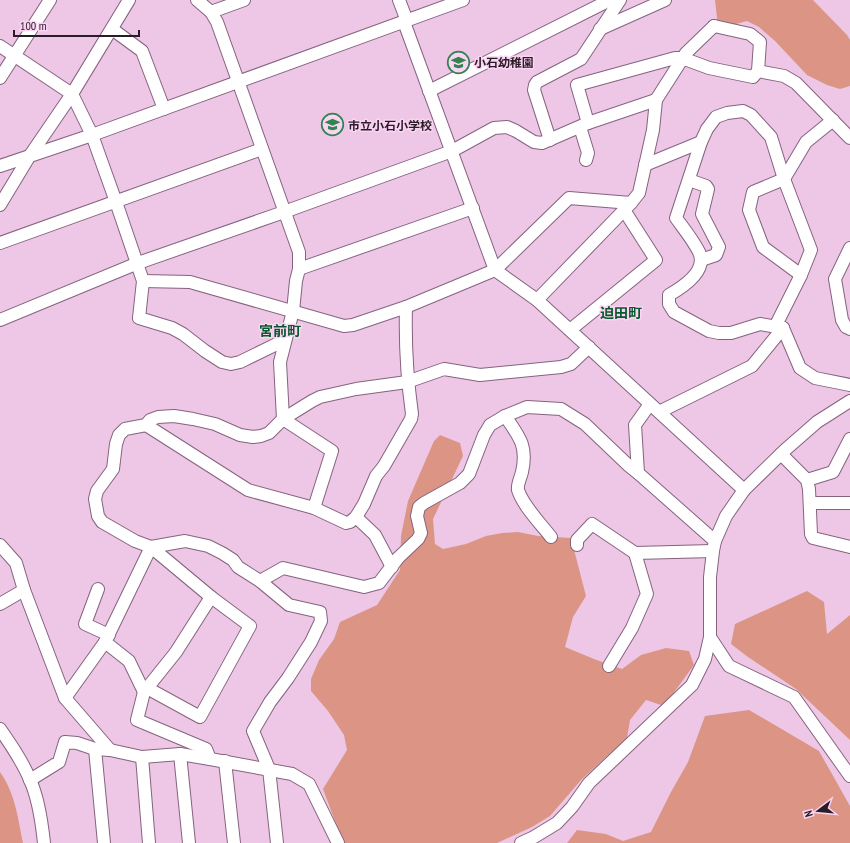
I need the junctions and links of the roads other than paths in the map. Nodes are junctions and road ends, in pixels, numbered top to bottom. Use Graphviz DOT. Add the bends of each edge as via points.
graph roads {
  1 [pos="50,0"];
  2 [pos="129,0"];
  3 [pos="197,0"];
  4 [pos="244,0"];
  5 [pos="400,0"];
  6 [pos="463,0"];
  7 [pos="610,0"];
  8 [pos="620,0"];
  9 [pos="665,0"];
  10 [pos="587,5"];
  11 [pos="211,12"];
  12 [pos="405,21"];
  13 [pos="112,29"];
  14 [pos="599,29"];
  15 [pos="0,46"];
  16 [pos="15,56"];
  17 [pos="682,58"];
  18 [pos="758,71"];
  19 [pos="0,78"];
  20 [pos="238,82"];
  21 [pos="429,91"];
  22 [pos="72,94"];
  23 [pos="656,100"];
  24 [pos="164,109"];
  25 [pos="833,120"];
  26 [pos="584,125"];
  27 [pos="92,135"];
  28 [pos="850,138"];
  29 [pos="550,140"];
  30 [pos="701,142"];
  31 [pos="262,149"];
  32 [pos="452,151"];
  33 [pos="29,157"];
  34 [pos="586,160"];
  35 [pos="645,165"];
  36 [pos="0,166"];
  37 [pos="784,179"];
  38 [pos="689,180"];
  39 [pos="116,202"];
  40 [pos="0,205"];
  41 [pos="628,207"];
  42 [pos="473,208"];
  43 [pos="284,212"];
  44 [pos="0,243"];
  45 [pos="850,248"];
  46 [pos="701,260"];
  47 [pos="138,263"];
  48 [pos="299,269"];
  49 [pos="495,270"];
  50 [pos="801,275"];
  51 [pos="143,280"];
  52 [pos="537,300"];
  53 [pos="406,307"];
  54 [pos="293,311"];
  55 [pos="0,320"];
  56 [pos="779,328"];
  57 [pos="850,329"];
  58 [pos="570,330"];
  59 [pos="285,340"];
  60 [pos="589,347"];
  61 [pos="407,382"];
  62 [pos="850,385"];
  63 [pos="850,401"];
  64 [pos="655,408"];
  65 [pos="505,416"];
  66 [pos="283,418"];
  67 [pos="146,425"];
  68 [pos="850,439"];
  69 [pos="781,454"];
  70 [pos="638,473"];
  71 [pos="807,480"];
  72 [pos="744,490"];
  73 [pos="850,502"];
  74 [pos="810,503"];
  75 [pos="314,508"];
  76 [pos="356,517"];
  77 [pos="551,537"];
  78 [pos="0,545"];
  79 [pos="577,545"];
  80 [pos="714,546"];
  81 [pos="152,547"];
  82 [pos="850,547"];
  83 [pos="635,553"];
  84 [pos="392,567"];
  85 [pos="260,581"];
  86 [pos="98,588"];
  87 [pos="24,590"];
  88 [pos="211,597"];
  89 [pos="0,604"];
  90 [pos="710,637"];
  91 [pos="107,638"];
  92 [pos="609,666"];
  93 [pos="145,690"];
  94 [pos="65,698"];
  95 [pos="0,729"];
  96 [pos="95,749"];
  97 [pos="110,750"];
  98 [pos="180,754"];
  99 [pos="142,757"];
  100 [pos="210,759"];
  101 [pos="225,761"];
  102 [pos="270,769"];
  103 [pos="850,776"];
  104 [pos="30,780"];
  105 [pos="44,843"];
  106 [pos="104,843"];
  107 [pos="149,843"];
  108 [pos="189,843"];
  109 [pos="234,843"];
  110 [pos="277,843"];
  111 [pos="338,843"];
  112 [pos="521,843"];
  1 -- 16 [label="street"];
  2 -- 13 [label="street"];
  3 -- 11 [label="street"];
  4 -- 11 [label="street"];
  5 -- 12 [label="street"];
  6 -- 12 [label="street"];
  7 -- 10 [label="street"];
  8 -- 14 [label="street"];
  9 -- 14 [label="street"];
  10 -- 21 [label="street"];
  11 -- 20 [label="street"];
  12 -- 20 [label="street"];
  12 -- 21 [label="street"];
  13 -- 22 [label="street"];
  13 -- 24 [label="street" via="142,51"];
  14 -- 29 [label="street" via="581,59 535,85 534,90"];
  15 -- 16 [label="street"];
  16 -- 19 [label="street"];
  16 -- 22 [label="street"];
  17 -- 18 [label="street" via="709,68 753,76"];
  17 -- 18 [label="street" via="713,25 750,34 760,42"];
  17 -- 23 [label="street"];
  17 -- 26 [label="street" via="577,85"];
  18 -- 25 [label="street" via="784,76 796,83"];
  20 -- 24 [label="street"];
  20 -- 31 [label="street"];
  21 -- 32 [label="street"];
  22 -- 27 [label="street"];
  22 -- 33 [label="street"];
  23 -- 26 [label="street"];
  23 -- 35 [label="street" via="653,130"];
  24 -- 27 [label="street"];
  25 -- 28 [label="street"];
  25 -- 37 [label="street" via="806,142"];
  26 -- 29 [label="street"];
  26 -- 34 [label="street" via="588,154"];
  27 -- 33 [label="street"];
  27 -- 39 [label="street"];
  29 -- 32 [label="street" via="534,142 507,127 494,128"];
  30 -- 35 [label="street"];
  30 -- 37 [label="street" via="716,117 743,111 751,115 771,137"];
  30 -- 38 [label="street"];
  31 -- 39 [label="street"];
  31 -- 43 [label="street"];
  32 -- 42 [label="street"];
  32 -- 43 [label="street"];
  33 -- 36 [label="street"];
  33 -- 40 [label="street"];
  35 -- 41 [label="street" via="639,193"];
  37 -- 50 [label="street" via="811,250"];
  37 -- 50 [label="street" via="753,192 749,210 763,246"];
  38 -- 46 [label="street" via="676,218"];
  38 -- 46 [label="street" via="708,189 702,214 719,247 716,255"];
  39 -- 44 [label="street"];
  39 -- 47 [label="street"];
  41 -- 49 [label="street" via="568,198"];
  41 -- 52 [label="street"];
  41 -- 58 [label="street" via="656,260"];
  42 -- 48 [label="street"];
  42 -- 49 [label="street"];
  43 -- 47 [label="street"];
  43 -- 48 [label="street" via="299,252"];
  45 -- 57 [label="street" via="835,279 842,320"];
  46 -- 56 [label="street" via="691,280 669,295 669,304 674,312 719,334 760,324"];
  47 -- 51 [label="street"];
  47 -- 55 [label="street"];
  48 -- 54 [label="street"];
  49 -- 52 [label="street"];
  49 -- 53 [label="street"];
  50 -- 56 [label="street"];
  51 -- 54 [label="street" via="190,282"];
  51 -- 59 [label="street" via="139,318 184,334 222,362 240,362"];
  52 -- 58 [label="street"];
  53 -- 54 [label="street" via="344,326"];
  53 -- 61 [label="street"];
  54 -- 59 [label="street"];
  56 -- 62 [label="street" via="800,368 815,378"];
  56 -- 64 [label="street" via="752,366"];
  58 -- 60 [label="street"];
  59 -- 66 [label="street" via="280,362"];
  60 -- 61 [label="street" via="571,364 561,367 480,375 444,369"];
  60 -- 64 [label="street"];
  61 -- 66 [label="street" via="356,388 320,397"];
  61 -- 76 [label="street" via="411,419 376,476"];
  63 -- 69 [label="street" via="817,422"];
  64 -- 70 [label="street" via="635,425"];
  64 -- 72 [label="street"];
  65 -- 70 [label="street" via="527,407 561,409 585,424"];
  65 -- 77 [label="street" via="520,437 525,452 517,488 522,500"];
  65 -- 84 [label="street" via="490,425 469,474 460,483 419,507 417,516 421,533"];
  66 -- 67 [label="street" via="269,433 261,436 240,435 214,424 174,416 158,417"];
  66 -- 75 [label="street" via="332,451"];
  67 -- 75 [label="street" via="248,490"];
  67 -- 81 [label="street" via="125,429 119,435 113,469 97,491 95,499 98,516 102,522 135,541"];
  68 -- 71 [label="street" via="833,472"];
  69 -- 71 [label="street"];
  69 -- 72 [label="street"];
  70 -- 80 [label="street"];
  71 -- 74 [label="street"];
  72 -- 80 [label="street" via="726,516"];
  73 -- 74 [label="street"];
  74 -- 82 [label="street" via="813,538"];
  75 -- 76 [label="street" via="346,523"];
  76 -- 84 [label="street" via="375,535"];
  78 -- 87 [label="street" via="16,563"];
  79 -- 83 [label="street" via="577,540 592,524"];
  80 -- 83 [label="street"];
  80 -- 90 [label="street" via="710,577"];
  81 -- 85 [label="street" via="185,541 208,546 233,560 238,567"];
  81 -- 88 [label="street"];
  81 -- 91 [label="street"];
  83 -- 92 [label="street" via="647,594 632,628"];
  84 -- 85 [label="street" via="379,583 364,587 282,568"];
  85 -- 102 [label="street" via="289,605 320,612 321,621 311,642 253,731"];
  86 -- 91 [label="street" via="85,624"];
  87 -- 89 [label="street"];
  87 -- 94 [label="street"];
  88 -- 93 [label="street" via="176,652"];
  88 -- 93 [label="street" via="250,626 200,717"];
  90 -- 103 [label="street" via="730,666 794,697"];
  90 -- 112 [label="street" via="705,659 692,685 589,783 557,823"];
  91 -- 93 [label="street" via="130,661"];
  91 -- 94 [label="street"];
  93 -- 100 [label="street" via="137,720 206,749"];
  94 -- 97 [label="street"];
  95 -- 104 [label="street" via="10,742"];
  96 -- 97 [label="street"];
  96 -- 104 [label="street" via="65,742 59,762"];
  96 -- 106 [label="street"];
  97 -- 99 [label="street"];
  98 -- 99 [label="street"];
  98 -- 100 [label="street"];
  98 -- 108 [label="street"];
  99 -- 107 [label="street"];
  100 -- 101 [label="street"];
  101 -- 102 [label="street"];
  101 -- 109 [label="street"];
  102 -- 110 [label="street"];
  102 -- 111 [label="street" via="292,774 309,784"];
  104 -- 105 [label="street" via="40,815"];
}
